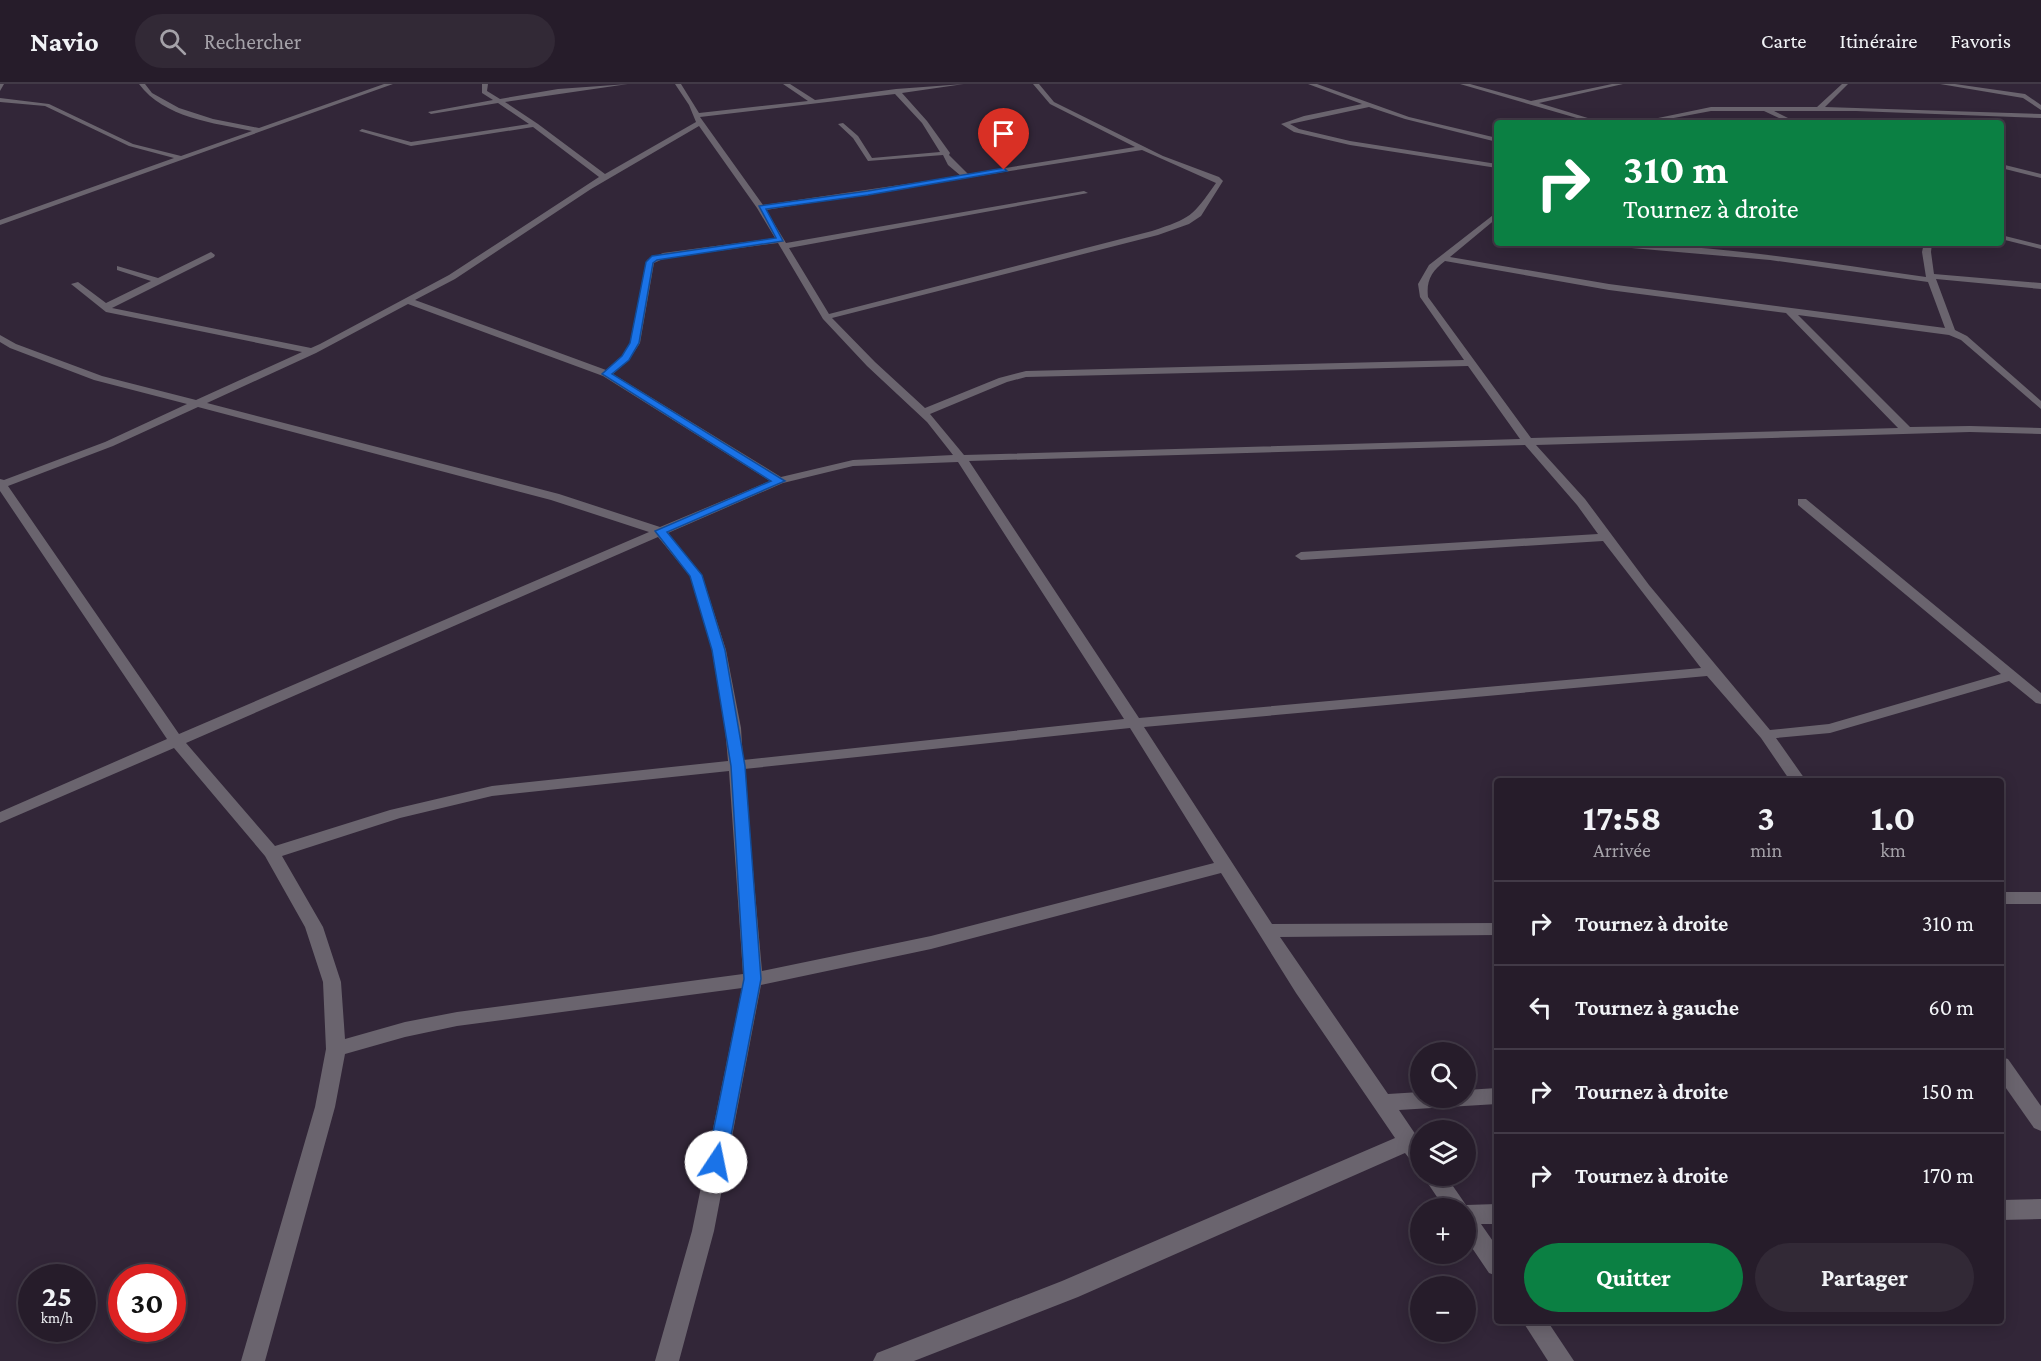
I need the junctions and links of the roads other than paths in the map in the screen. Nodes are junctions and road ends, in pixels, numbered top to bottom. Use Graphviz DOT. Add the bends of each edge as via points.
graph roads {
  1 [pos="1,84"];
  2 [pos="143,84"];
  3 [pos="390,84"];
  4 [pos="485,84"];
  5 [pos="625,84"];
  6 [pos="678,84"];
  7 [pos="786,84"];
  8 [pos="961,84"];
  9 [pos="1036,84"];
  10 [pos="1311,84"];
  11 [pos="1463,84"];
  12 [pos="1586,84"];
  13 [pos="1620,84"];
  14 [pos="1845,84"];
  15 [pos="1943,84"];
  16 [pos="896,87"];
  17 [pos="1598,88"];
  18 [pos="0,89"];
  19 [pos="0,100"];
  20 [pos="501,102"];
  21 [pos="813,102"];
  22 [pos="1529,104"];
  23 [pos="1368,105"];
  24 [pos="2041,108"];
  25 [pos="1764,109"];
  26 [pos="1819,109"];
  27 [pos="432,112"];
  28 [pos="2041,116"];
  29 [pos="698,119"];
  30 [pos="1590,120"];
  31 [pos="1653,120"];
  32 [pos="1788,120"];
  33 [pos="841,124"];
  34 [pos="536,125"];
  35 [pos="258,130"];
  36 [pos="362,131"];
  37 [pos="1494,139"];
  38 [pos="1142,148"];
  39 [pos="947,153"];
  40 [pos="181,158"];
  41 [pos="1494,166"];
  42 [pos="2004,167"];
  43 [pos="966,176"];
  44 [pos="2041,176"];
  45 [pos="604,178"];
  46 [pos="1084,194"];
  47 [pos="761,208"];
  48 [pos="1494,216"];
  49 [pos="0,223"];
  50 [pos="1480,228"];
  51 [pos="1494,230"];
  52 [pos="2004,238"];
  53 [pos="783,243"];
  54 [pos="1633,246"];
  55 [pos="1927,246"];
  56 [pos="2041,248"];
  57 [pos="211,255"];
  58 [pos="1443,258"];
  59 [pos="120,268"];
  60 [pos="1931,278"];
  61 [pos="159,281"];
  62 [pos="75,284"];
  63 [pos="2041,286"];
  64 [pos="408,301"];
  65 [pos="106,307"];
  66 [pos="1790,312"];
  67 [pos="826,317"];
  68 [pos="1951,332"];
  69 [pos="0,338"];
  70 [pos="313,351"];
  71 [pos="1470,363"];
  72 [pos="606,374"];
  73 [pos="199,404"];
  74 [pos="2041,405"];
  75 [pos="923,413"];
  76 [pos="1907,430"];
  77 [pos="2041,431"];
  78 [pos="1528,442"];
  79 [pos="962,459"];
  80 [pos="779,481"];
  81 [pos="0,484"];
  82 [pos="1802,502"];
  83 [pos="660,531"];
  84 [pos="1606,537"];
  85 [pos="1301,556"];
  86 [pos="1710,671"];
  87 [pos="2009,676"];
  88 [pos="2041,700"];
  89 [pos="1134,723"];
  90 [pos="1766,735"];
  91 [pos="176,741"];
  92 [pos="738,766"];
  93 [pos="1796,778"];
  94 [pos="0,818"];
  95 [pos="272,854"];
  96 [pos="1224,866"];
  97 [pos="2004,898"];
  98 [pos="2041,898"];
  99 [pos="1494,928"];
  100 [pos="1266,931"];
  101 [pos="753,979"];
  102 [pos="336,1049"];
  103 [pos="2004,1069"];
  104 [pos="1494,1096"];
  105 [pos="1476,1097"];
  106 [pos="1410,1101"];
  107 [pos="1383,1103"];
  108 [pos="2041,1122"];
  109 [pos="1410,1142"];
  110 [pos="1410,1151"];
  111 [pos="2041,1209"];
  112 [pos="2004,1210"];
  113 [pos="1494,1214"];
  114 [pos="1476,1215"];
  115 [pos="1476,1236"];
  116 [pos="1494,1262"];
  117 [pos="1536,1324"];
  118 [pos="253,1361"];
  119 [pos="668,1361"];
  120 [pos="885,1361"];
  121 [pos="1562,1361"];
  1 -- 18 [label="street"];
  2 -- 35 [label="street" via="159,102"];
  3 -- 35 [label="street"];
  4 -- 20 [label="street" via="484,92"];
  5 -- 20 [label="street"];
  6 -- 29 [label="street"];
  7 -- 21 [label="street"];
  8 -- 16 [label="street" via="905,90"];
  9 -- 38 [label="street" via="1052,103"];
  10 -- 23 [label="street"];
  11 -- 22 [label="street"];
  12 -- 17 [label="street"];
  13 -- 17 [label="street"];
  14 -- 26 [label="street"];
  15 -- 24 [label="street" via="2025,96"];
  16 -- 21 [label="street"];
  16 -- 39 [label="street"];
  17 -- 22 [label="street"];
  19 -- 40 [label="street" via="47,105 131,145"];
  20 -- 27 [label="street"];
  20 -- 34 [label="street"];
  21 -- 29 [label="street"];
  22 -- 30 [label="street"];
  23 -- 37 [label="street"];
  23 -- 41 [label="street" via="1284,124 1346,142"];
  25 -- 26 [label="street"];
  25 -- 31 [label="street" via="1711,109"];
  25 -- 32 [label="street"];
  26 -- 28 [label="street"];
  29 -- 45 [label="street"];
  29 -- 47 [label="street"];
  33 -- 39 [label="street" via="856,137 870,160"];
  34 -- 36 [label="street" via="411,144"];
  34 -- 45 [label="street"];
  35 -- 40 [label="street"];
  38 -- 43 [label="street"];
  38 -- 67 [label="street" via="1219,181 1198,214 1155,233"];
  39 -- 43 [label="street" via="951,163"];
  40 -- 49 [label="street"];
  42 -- 44 [label="street"];
  43 -- 47 [label="street"];
  45 -- 64 [label="street" via="452,277"];
  46 -- 53 [label="street"];
  47 -- 53 [label="street"];
  48 -- 50 [label="street"];
  50 -- 51 [label="street"];
  50 -- 58 [label="street"];
  52 -- 56 [label="street"];
  53 -- 67 [label="street"];
  53 -- 72 [label="street" via="663,256 650,262 635,343 626,358"];
  54 -- 60 [label="street" via="1777,258"];
  55 -- 60 [label="street"];
  57 -- 61 [label="street"];
  58 -- 66 [label="street" via="1609,287"];
  58 -- 71 [label="street" via="1426,275 1422,284 1424,297"];
  59 -- 61 [label="street"];
  60 -- 63 [label="street"];
  60 -- 68 [label="street"];
  61 -- 65 [label="street"];
  62 -- 65 [label="street"];
  64 -- 70 [label="street"];
  64 -- 72 [label="street"];
  65 -- 70 [label="street"];
  66 -- 68 [label="street"];
  66 -- 76 [label="street"];
  67 -- 75 [label="street"];
  68 -- 74 [label="street" via="1964,338"];
  69 -- 73 [label="street" via="98,378"];
  70 -- 73 [label="street"];
  71 -- 75 [label="street" via="1026,374"];
  71 -- 78 [label="street"];
  72 -- 80 [label="street"];
  73 -- 81 [label="street" via="109,444"];
  73 -- 83 [label="street" via="555,497"];
  75 -- 79 [label="street"];
  76 -- 77 [label="street"];
  76 -- 78 [label="street"];
  78 -- 79 [label="street"];
  78 -- 84 [label="street"];
  79 -- 80 [label="street" via="853,463"];
  79 -- 89 [label="street"];
  80 -- 83 [label="street"];
  81 -- 91 [label="street"];
  82 -- 87 [label="street"];
  83 -- 91 [label="street"];
  83 -- 92 [label="street" via="696,575 718,650"];
  84 -- 85 [label="street"];
  84 -- 86 [label="street"];
  86 -- 89 [label="street"];
  86 -- 90 [label="street"];
  87 -- 88 [label="street"];
  87 -- 90 [label="street" via="1830,728"];
  89 -- 92 [label="street"];
  89 -- 96 [label="street"];
  90 -- 93 [label="street"];
  91 -- 94 [label="street"];
  91 -- 95 [label="street"];
  92 -- 95 [label="street" via="492,791 396,814"];
  92 -- 101 [label="street"];
  95 -- 102 [label="street" via="314,927 332,982"];
  96 -- 100 [label="street"];
  96 -- 101 [label="street" via="862,959"];
  97 -- 98 [label="street"];
  99 -- 100 [label="street"];
  100 -- 107 [label="street"];
  101 -- 102 [label="street" via="555,1004 414,1028"];
  101 -- 119 [label="street" via="703,1231"];
  102 -- 118 [label="street" via="313,1153"];
  103 -- 108 [label="street"];
  104 -- 105 [label="street"];
  106 -- 107 [label="street"];
  107 -- 109 [label="street"];
  110 -- 120 [label="street"];
  111 -- 112 [label="street"];
  113 -- 114 [label="street"];
  115 -- 116 [label="street"];
  117 -- 121 [label="street"];
}
